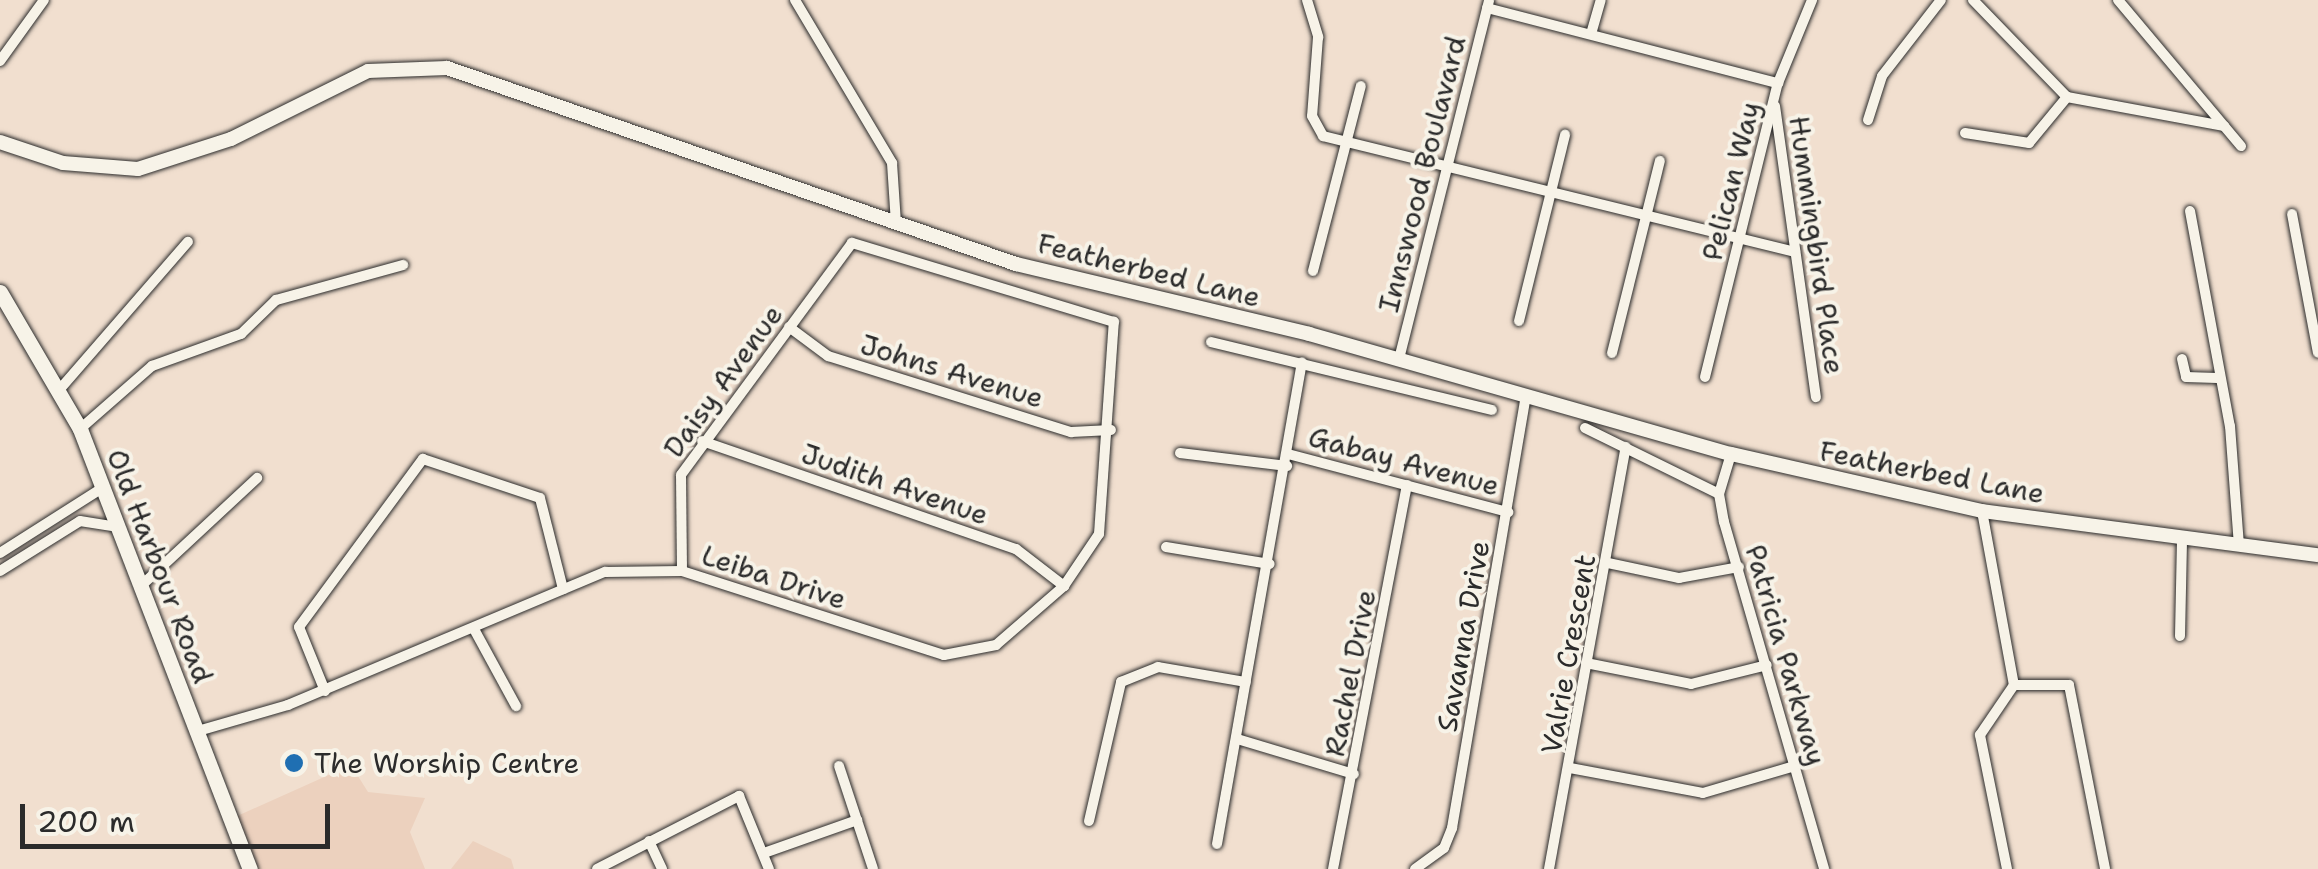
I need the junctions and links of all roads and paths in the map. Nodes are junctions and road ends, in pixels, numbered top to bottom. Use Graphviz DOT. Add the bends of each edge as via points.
graph roads {
  1 [pos="44,0"];
  2 [pos="796,0"];
  3 [pos="1307,0"];
  4 [pos="1601,0"];
  5 [pos="1812,0"];
  6 [pos="1941,0"];
  7 [pos="1972,0"];
  8 [pos="2118,0"];
  9 [pos="1488,4"];
  10 [pos="1591,34"];
  11 [pos="0,61"];
  12 [pos="1778,83"];
  13 [pos="1361,86"];
  14 [pos="2067,98"];
  15 [pos="1774,100"];
  16 [pos="1868,120"];
  17 [pos="2224,126"];
  18 [pos="1966,134"];
  19 [pos="1565,136"];
  20 [pos="0,142"];
  21 [pos="1347,144"];
  22 [pos="2242,146"];
  23 [pos="1660,161"];
  24 [pos="1444,168"];
  25 [pos="1550,196"];
  26 [pos="2190,212"];
  27 [pos="2292,214"];
  28 [pos="1647,215"];
  29 [pos="896,224"];
  30 [pos="1740,238"];
  31 [pos="188,242"];
  32 [pos="1795,252"];
  33 [pos="985,254"];
  34 [pos="403,265"];
  35 [pos="1314,271"];
  36 [pos="976,276"];
  37 [pos="0,292"];
  38 [pos="1519,321"];
  39 [pos="789,327"];
  40 [pos="1211,342"];
  41 [pos="1612,353"];
  42 [pos="2318,353"];
  43 [pos="1399,359"];
  44 [pos="2182,359"];
  45 [pos="1302,362"];
  46 [pos="1705,378"];
  47 [pos="2217,378"];
  48 [pos="60,389"];
  49 [pos="1526,395"];
  50 [pos="1816,397"];
  51 [pos="1492,410"];
  52 [pos="1585,428"];
  53 [pos="80,430"];
  54 [pos="1111,430"];
  55 [pos="702,441"];
  56 [pos="1626,447"];
  57 [pos="1180,453"];
  58 [pos="1731,454"];
  59 [pos="1288,460"];
  60 [pos="257,478"];
  61 [pos="1407,485"];
  62 [pos="104,487"];
  63 [pos="1719,494"];
  64 [pos="1982,511"];
  65 [pos="1508,512"];
  66 [pos="120,527"];
  67 [pos="2182,540"];
  68 [pos="2239,546"];
  69 [pos="1166,547"];
  70 [pos="0,554"];
  71 [pos="2318,555"];
  72 [pos="1608,563"];
  73 [pos="1270,564"];
  74 [pos="1739,567"];
  75 [pos="682,571"];
  76 [pos="0,572"];
  77 [pos="143,584"];
  78 [pos="1064,586"];
  79 [pos="562,588"];
  80 [pos="474,629"];
  81 [pos="2180,636"];
  82 [pos="1586,663"];
  83 [pos="1767,665"];
  84 [pos="1246,682"];
  85 [pos="2014,685"];
  86 [pos="325,691"];
  87 [pos="516,706"];
  88 [pos="198,731"];
  89 [pos="1237,739"];
  90 [pos="839,766"];
  91 [pos="1795,766"];
  92 [pos="1570,768"];
  93 [pos="1354,774"];
  94 [pos="857,820"];
  95 [pos="1089,821"];
  96 [pos="649,841"];
  97 [pos="1217,844"];
  98 [pos="764,853"];
  99 [pos="1820,868"];
  100 [pos="250,869"];
  101 [pos="597,869"];
  102 [pos="662,869"];
  103 [pos="769,869"];
  104 [pos="873,869"];
  105 [pos="1333,869"];
  106 [pos="1415,869"];
  107 [pos="1549,869"];
  108 [pos="2007,869"];
  109 [pos="2105,869"];
  1 -- 11 [label="street"];
  2 -- 29 [label="street" via="892,164"];
  3 -- 21 [label="street" via="1318,37 1314,128"];
  4 -- 10 [label="street"];
  5 -- 12 [label="street, Pelican Way"];
  6 -- 16 [label="street" via="1882,76"];
  7 -- 14 [label="street"];
  8 -- 17 [label="street"];
  9 -- 10 [label="street"];
  9 -- 24 [label="street, Innswood Boulavard"];
  10 -- 12 [label="street"];
  12 -- 15 [label="street, Pelican Way"];
  13 -- 21 [label="street"];
  14 -- 17 [label="street"];
  14 -- 18 [label="street" via="2029,144"];
  15 -- 30 [label="street, Pelican Way"];
  15 -- 32 [label="street, Hummingbird Place"];
  17 -- 22 [label="street"];
  19 -- 25 [label="street"];
  20 -- 29 [label="main road, Featherbed Lane" via="63,163 138,169 231,139 368,71 448,68"];
  21 -- 24 [label="street"];
  21 -- 35 [label="street"];
  23 -- 28 [label="street"];
  24 -- 25 [label="street"];
  24 -- 43 [label="street, Innswood Boulavard"];
  25 -- 28 [label="street"];
  25 -- 38 [label="street"];
  26 -- 47 [label="street"];
  27 -- 42 [label="street"];
  28 -- 30 [label="street"];
  28 -- 41 [label="street"];
  29 -- 33 [label="main road, Featherbed Lane"];
  30 -- 32 [label="street"];
  30 -- 46 [label="street, Pelican Way"];
  31 -- 48 [label="street"];
  32 -- 50 [label="street, Hummingbird Place"];
  33 -- 36 [label="street"];
  33 -- 43 [label="main road, Featherbed Lane"];
  34 -- 53 [label="street" via="276,300 242,334 152,366"];
  36 -- 39 [label="street, Daisy Avenue" via="861,242"];
  36 -- 54 [label="street, Leiba Drive" via="1114,322"];
  37 -- 48 [label="main road, Old Harbour Road"];
  39 -- 54 [label="street, Johns Avenue" via="828,356 1071,432"];
  39 -- 55 [label="street, Daisy Avenue"];
  40 -- 45 [label="street"];
  43 -- 49 [label="main road, Featherbed Lane"];
  44 -- 47 [label="street" via="2186,377"];
  45 -- 51 [label="street"];
  45 -- 59 [label="street"];
  47 -- 68 [label="street" via="2230,426"];
  48 -- 53 [label="main road, Old Harbour Road"];
  49 -- 58 [label="main road, Featherbed Lane"];
  49 -- 65 [label="street, Savanna Drive"];
  52 -- 56 [label="street"];
  53 -- 62 [label="main road, Old Harbour Road"];
  54 -- 78 [label="street, Leiba Drive" via="1099,534"];
  55 -- 75 [label="street, Daisy Avenue" via="682,475"];
  55 -- 78 [label="street, Judith Avenue" via="1016,549"];
  56 -- 63 [label="street"];
  56 -- 72 [label="street, Valrie Crescent"];
  57 -- 59 [label="street, Gabay Avenue"];
  58 -- 63 [label="street"];
  58 -- 64 [label="main road, Featherbed Lane"];
  59 -- 61 [label="street, Gabay Avenue"];
  59 -- 73 [label="street"];
  60 -- 77 [label="street"];
  61 -- 65 [label="street, Gabay Avenue"];
  61 -- 93 [label="street, Rachel Drive"];
  62 -- 66 [label="main road, Old Harbour Road"];
  62 -- 70 [label="street"];
  63 -- 74 [label="street, Patricia Parkway"];
  64 -- 67 [label="main road, Featherbed Lane"];
  64 -- 85 [label="street"];
  65 -- 106 [label="street, Savanna Drive" via="1452,828 1444,848"];
  66 -- 76 [label="street" via="80,520"];
  66 -- 77 [label="main road, Old Harbour Road"];
  67 -- 68 [label="main road, Featherbed Lane"];
  67 -- 81 [label="street"];
  68 -- 71 [label="main road, Featherbed Lane"];
  69 -- 73 [label="street"];
  72 -- 74 [label="street" via="1679,578"];
  72 -- 82 [label="street, Valrie Crescent"];
  73 -- 84 [label="street"];
  74 -- 83 [label="street, Patricia Parkway"];
  75 -- 78 [label="street, Leiba Drive" via="944,655 996,645"];
  75 -- 79 [label="street, Leiba Drive" via="605,572"];
  77 -- 88 [label="main road, Old Harbour Road"];
  79 -- 80 [label="street, Leiba Drive"];
  79 -- 86 [label="street" via="540,498 423,459 299,627"];
  80 -- 86 [label="street, Leiba Drive"];
  80 -- 87 [label="street"];
  82 -- 83 [label="street" via="1691,684"];
  82 -- 92 [label="street, Valrie Crescent"];
  83 -- 91 [label="street, Patricia Parkway"];
  84 -- 89 [label="street"];
  84 -- 95 [label="street" via="1158,666 1121,682"];
  85 -- 108 [label="street" via="1980,735"];
  85 -- 109 [label="street" via="2069,685"];
  86 -- 88 [label="street, Leiba Drive"];
  88 -- 100 [label="main road, Old Harbour Road"];
  89 -- 93 [label="street"];
  89 -- 97 [label="street"];
  90 -- 94 [label="street"];
  91 -- 92 [label="street" via="1704,793"];
  91 -- 99 [label="street, Patricia Parkway"];
  92 -- 107 [label="street, Valrie Crescent"];
  93 -- 105 [label="street, Rachel Drive"];
  94 -- 98 [label="street"];
  94 -- 104 [label="street"];
  96 -- 98 [label="street" via="739,796"];
  96 -- 101 [label="street"];
  96 -- 102 [label="street"];
  98 -- 103 [label="street"];
}
